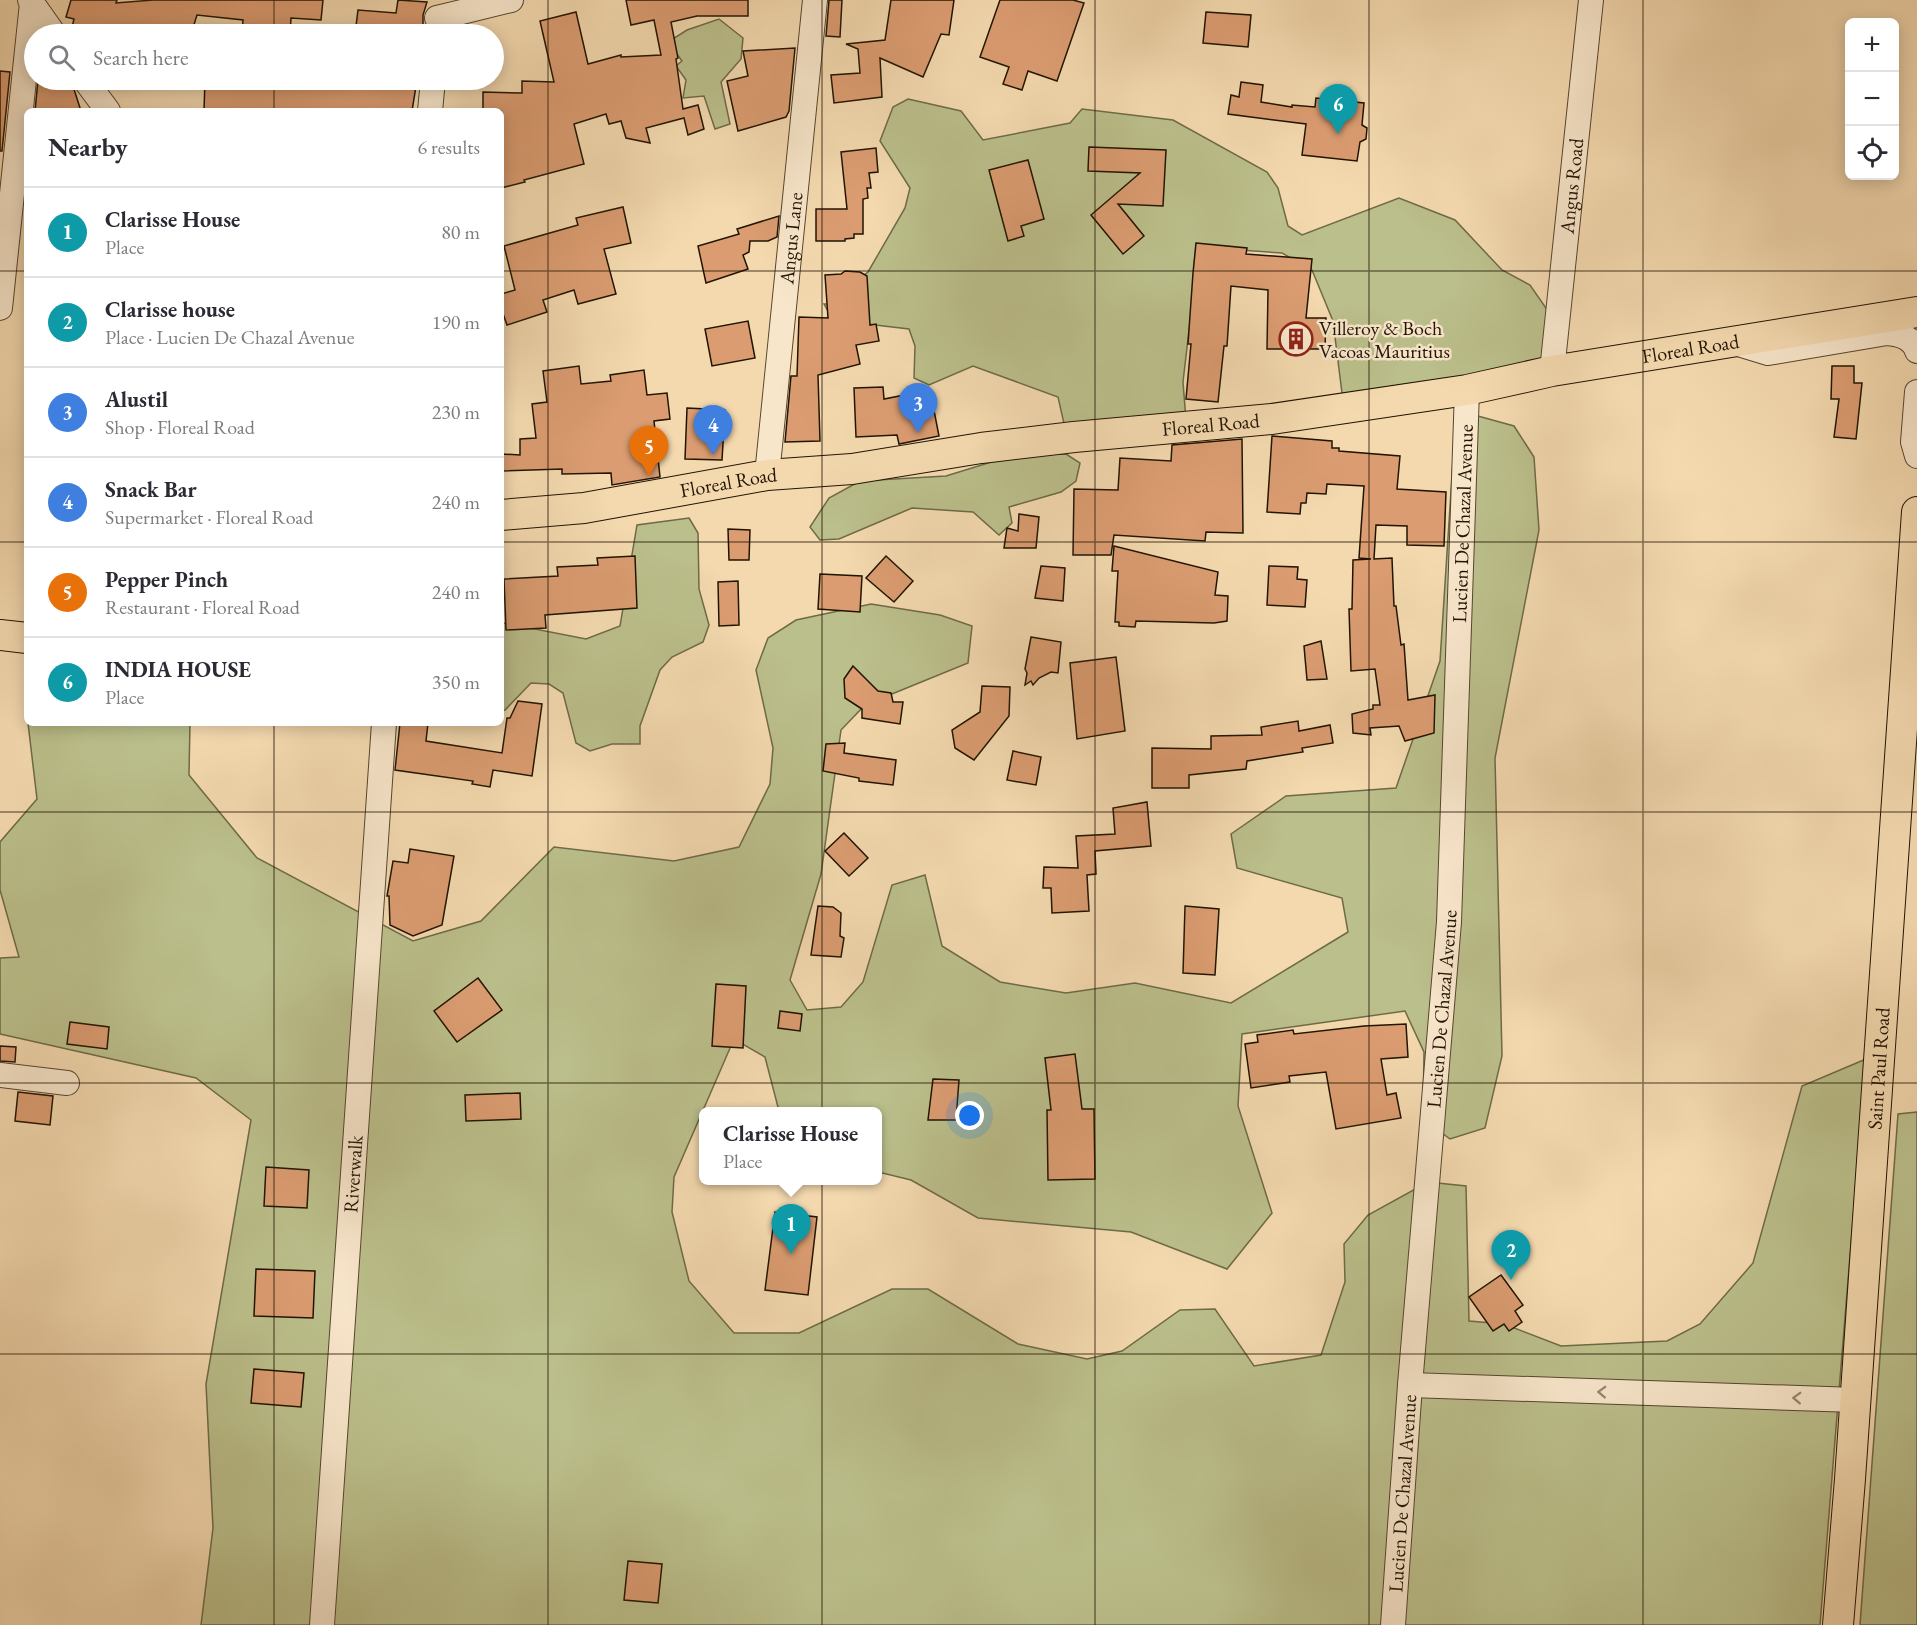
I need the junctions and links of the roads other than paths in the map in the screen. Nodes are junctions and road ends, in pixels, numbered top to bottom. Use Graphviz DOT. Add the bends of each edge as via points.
graph roads {
  1 [pos="511,0"];
  2 [pos="815,0"];
  3 [pos="1591,0"];
  4 [pos="31,1"];
  5 [pos="438,18"];
  6 [pos="29,24"];
  7 [pos="47,24"];
  8 [pos="24,70"];
  9 [pos="93,90"];
  10 [pos="432,90"];
  11 [pos="106,108"];
  12 [pos="430,108"];
  13 [pos="0,308"];
  14 [pos="1917,312"];
  15 [pos="1732,342"];
  16 [pos="1917,351"];
  17 [pos="1552,371"];
  18 [pos="1467,390"];
  19 [pos="1917,392"];
  20 [pos="1917,456"];
  21 [pos="767,475"];
  22 [pos="1917,512"];
  23 [pos="504,515"];
  24 [pos="0,635"];
  25 [pos="24,638"];
  26 [pos="384,726"];
  27 [pos="1907,798"];
  28 [pos="0,1075"];
  29 [pos="67,1083"];
  30 [pos="1410,1385"];
  31 [pos="1856,1400"];
  32 [pos="1841,1581"];
  33 [pos="322,1625"];
  34 [pos="1393,1625"];
  35 [pos="1838,1625"];
  36 [pos="1845,1625"];
  1 -- 5 [label="street"];
  2 -- 21 [label="street, Angus Lane"];
  3 -- 17 [label="street, Angus Road"];
  4 -- 6 [label="street"];
  4 -- 7 [label="street"];
  8 -- 13 [label="street"];
  9 -- 11 [label="street"];
  10 -- 12 [label="street"];
  14 -- 15 [label="main road, Floreal Road"];
  15 -- 16 [label="street" via="1768,353 1887,333 1908,339"];
  15 -- 17 [label="main road, Floreal Road"];
  17 -- 18 [label="main road, Floreal Road"];
  18 -- 21 [label="main road, Floreal Road" via="1272,419 1074,437 852,469"];
  18 -- 30 [label="street, Lucien De Chazal Avenue" via="1449,922"];
  19 -- 20 [label="street" via="1913,442"];
  21 -- 23 [label="main road, Floreal Road" via="584,508"];
  22 -- 27 [label="main road, Saint Paul Road"];
  24 -- 25 [label="main road"];
  26 -- 33 [label="street, Riverwalk"];
  27 -- 31 [label="main road, Saint Paul Road"];
  28 -- 29 [label="street"];
  31 -- 30 [label="street, one-way"];
  30 -- 34 [label="street, Lucien De Chazal Avenue"];
  31 -- 32 [label="main road, Saint Paul Road"];
  32 -- 35 [label="main road, Saint Paul Road"];
  32 -- 36 [label="main road"];
}
